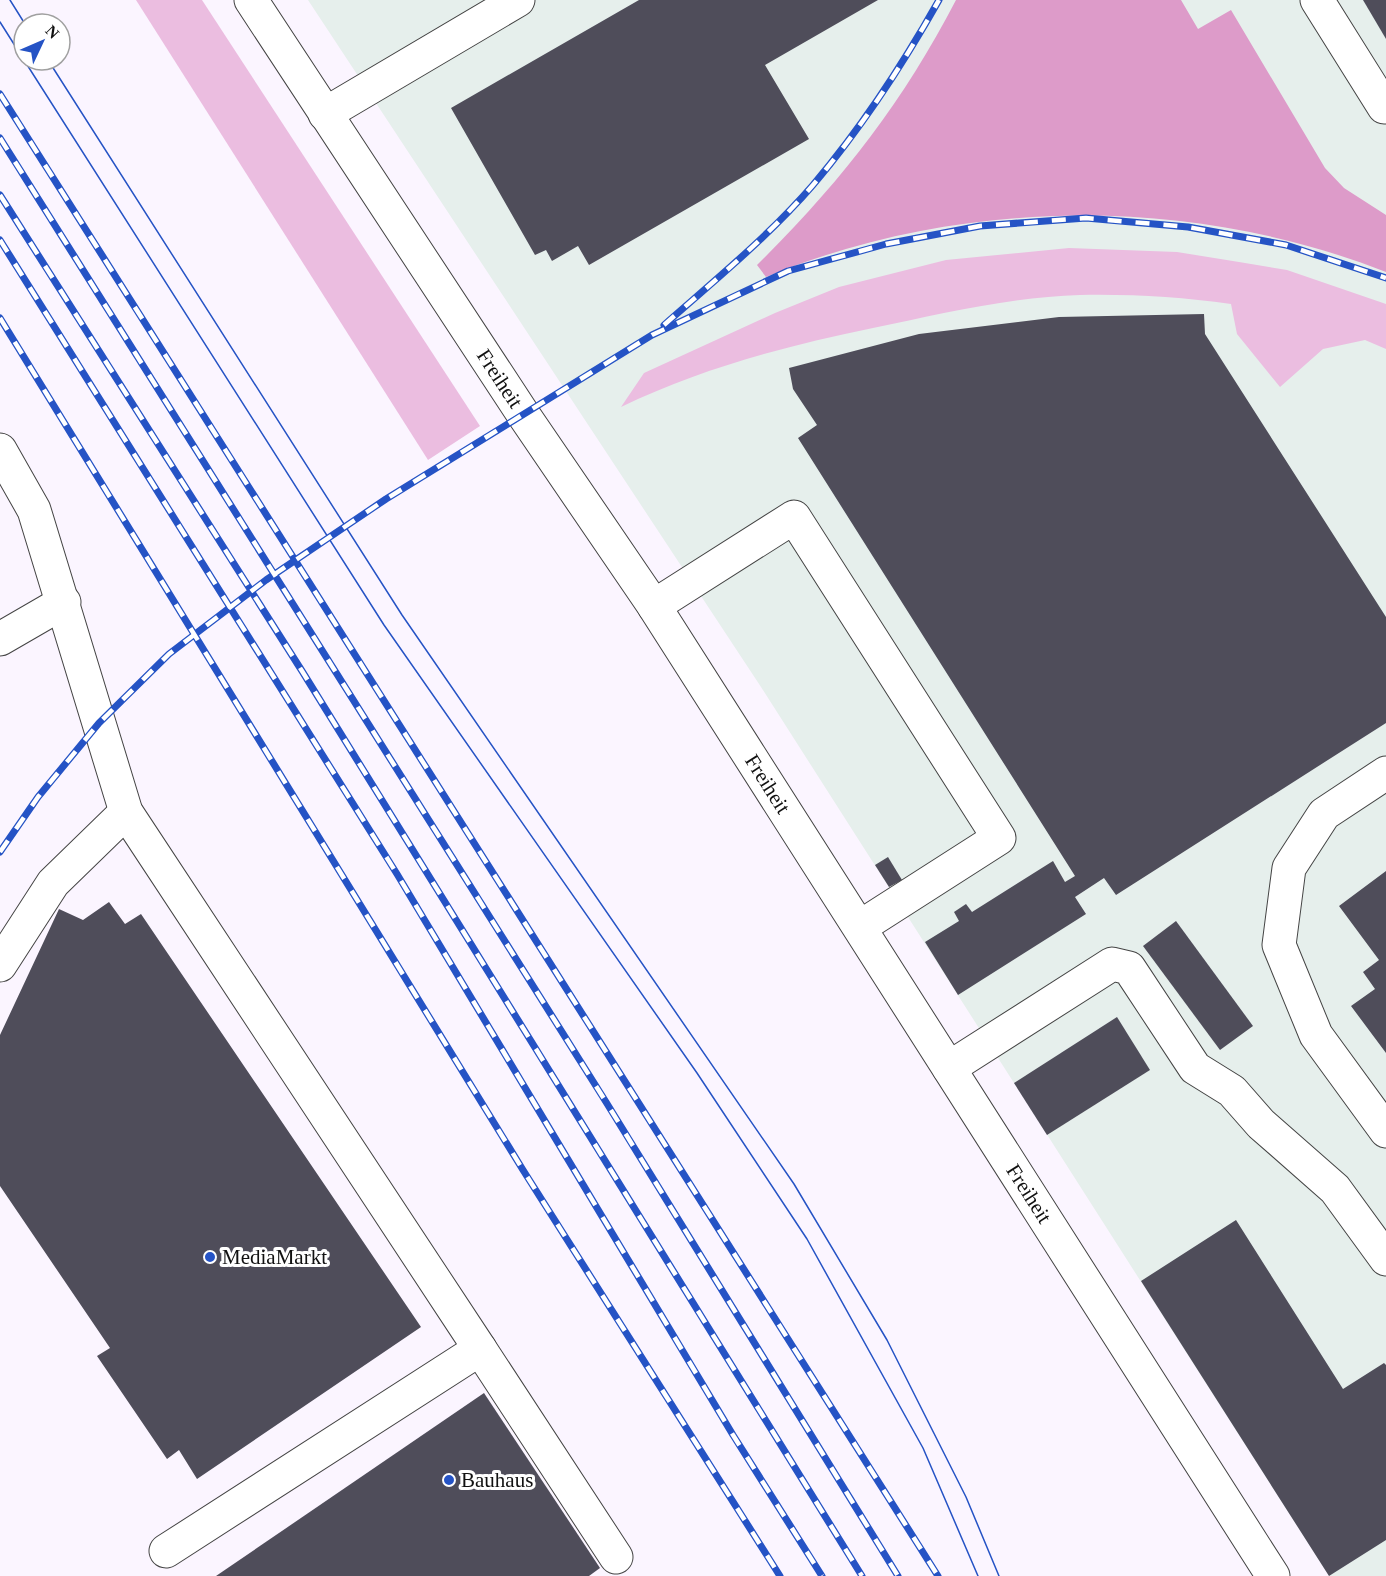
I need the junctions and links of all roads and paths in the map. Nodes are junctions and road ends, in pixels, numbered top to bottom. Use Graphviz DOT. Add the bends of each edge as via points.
graph roads {
  1 [pos="251,0"];
  2 [pos="518,0"];
  3 [pos="1317,0"];
  4 [pos="1384,107"];
  5 [pos="325,114"];
  6 [pos="0,450"];
  7 [pos="64,602"];
  8 [pos="654,606"];
  9 [pos="0,639"];
  10 [pos="1386,773"];
  11 [pos="126,812"];
  12 [pos="860,927"];
  13 [pos="0,965"];
  14 [pos="949,1068"];
  15 [pos="1386,1131"];
  16 [pos="1386,1258"];
  17 [pos="480,1349"];
  18 [pos="166,1551"];
  19 [pos="616,1557"];
  20 [pos="1273,1576"];
  1 -- 5 [label="street, Freiheit"];
  2 -- 5 [label="street"];
  3 -- 4 [label="street"];
  5 -- 8 [label="street, Freiheit"];
  6 -- 7 [label="street" via="34,510"];
  7 -- 9 [label="street"];
  7 -- 11 [label="street"];
  8 -- 12 [label="street, Freiheit"];
  8 -- 12 [label="street" via="794,517 999,838"];
  10 -- 15 [label="street" via="1324,814 1289,868 1279,945 1316,1035"];
  11 -- 13 [label="street" via="53,883"];
  11 -- 17 [label="street"];
  12 -- 14 [label="street, Freiheit"];
  14 -- 16 [label="street" via="1112,964 1129,968 1194,1068 1232,1090 1261,1124 1335,1189"];
  14 -- 20 [label="street, Freiheit"];
  17 -- 18 [label="street"];
  17 -- 19 [label="street"];
}
